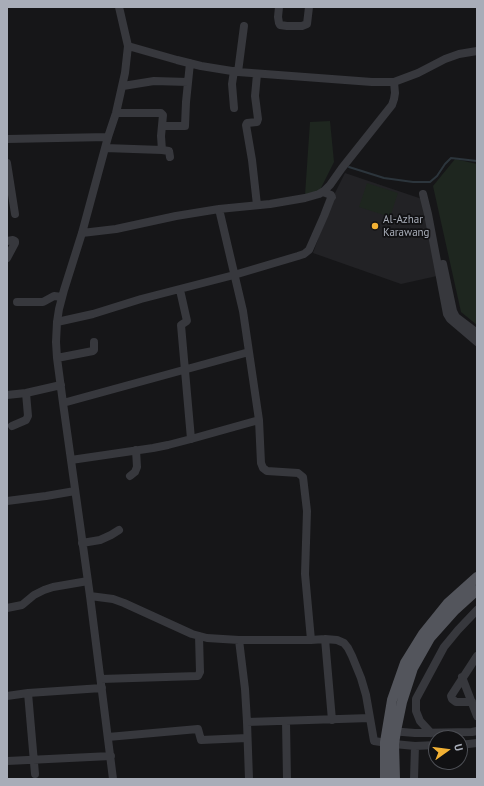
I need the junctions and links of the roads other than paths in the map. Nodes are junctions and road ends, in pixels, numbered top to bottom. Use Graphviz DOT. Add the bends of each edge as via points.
graph roads {
  1 [pos="119,7"];
  2 [pos="279,7"];
  3 [pos="309,7"];
  4 [pos="244,26"];
  5 [pos="128,46"];
  6 [pos="477,51"];
  7 [pos="190,64"];
  8 [pos="236,72"];
  9 [pos="257,74"];
  10 [pos="188,82"];
  11 [pos="394,82"];
  12 [pos="123,86"];
  13 [pos="234,108"];
  14 [pos="116,113"];
  15 [pos="162,126"];
  16 [pos="108,137"];
  17 [pos="7,139"];
  18 [pos="105,148"];
  19 [pos="162,150"];
  20 [pos="170,157"];
  21 [pos="7,163"];
  22 [pos="323,192"];
  23 [pos="425,194"];
  24 [pos="257,205"];
  25 [pos="220,209"];
  26 [pos="15,214"];
  27 [pos="430,214"];
  28 [pos="82,233"];
  29 [pos="7,241"];
  30 [pos="7,258"];
  31 [pos="234,275"];
  32 [pos="180,290"];
  33 [pos="62,297"];
  34 [pos="18,302"];
  35 [pos="57,322"];
  36 [pos="477,333"];
  37 [pos="94,342"];
  38 [pos="477,342"];
  39 [pos="250,352"];
  40 [pos="57,358"];
  41 [pos="185,369"];
  42 [pos="61,385"];
  43 [pos="26,393"];
  44 [pos="7,395"];
  45 [pos="63,403"];
  46 [pos="259,420"];
  47 [pos="12,426"];
  48 [pos="191,439"];
  49 [pos="136,450"];
  50 [pos="71,460"];
  51 [pos="130,476"];
  52 [pos="75,491"];
  53 [pos="7,501"];
  54 [pos="119,530"];
  55 [pos="82,543"];
  56 [pos="477,577"];
  57 [pos="88,580"];
  58 [pos="477,590"];
  59 [pos="90,596"];
  60 [pos="7,608"];
  61 [pos="477,610"];
  62 [pos="199,636"];
  63 [pos="325,639"];
  64 [pos="239,640"];
  65 [pos="312,640"];
  66 [pos="477,656"];
  67 [pos="462,678"];
  68 [pos="101,679"];
  69 [pos="102,688"];
  70 [pos="28,693"];
  71 [pos="7,696"];
  72 [pos="472,702"];
  73 [pos="477,716"];
  74 [pos="370,718"];
  75 [pos="332,720"];
  76 [pos="247,722"];
  77 [pos="286,722"];
  78 [pos="428,730"];
  79 [pos="392,731"];
  80 [pos="428,733"];
  81 [pos="108,736"];
  82 [pos="247,738"];
  83 [pos="390,743"];
  84 [pos="415,746"];
  85 [pos="428,746"];
  86 [pos="111,756"];
  87 [pos="34,760"];
  88 [pos="7,761"];
  89 [pos="35,774"];
  90 [pos="113,779"];
  91 [pos="249,779"];
  92 [pos="287,779"];
  93 [pos="385,779"];
  94 [pos="395,779"];
  95 [pos="414,779"];
  1 -- 5 [label="street"];
  2 -- 3 [label="street" via="279,23 287,26 307,24"];
  4 -- 8 [label="street"];
  5 -- 7 [label="street"];
  5 -- 12 [label="street"];
  6 -- 11 [label="street" via="452,56"];
  7 -- 8 [label="street"];
  7 -- 10 [label="street"];
  8 -- 9 [label="street"];
  8 -- 13 [label="street" via="232,84"];
  9 -- 11 [label="street"];
  9 -- 24 [label="street" via="255,96 258,119 257,122 246,125"];
  10 -- 12 [label="street" via="154,80"];
  10 -- 15 [label="street" via="185,126"];
  11 -- 22 [label="street" via="392,104"];
  12 -- 14 [label="street"];
  14 -- 15 [label="street" via="161,113"];
  14 -- 16 [label="street"];
  15 -- 19 [label="street"];
  16 -- 17 [label="street"];
  16 -- 18 [label="street"];
  18 -- 19 [label="street"];
  18 -- 28 [label="street"];
  19 -- 20 [label="street" via="168,151"];
  21 -- 26 [label="street"];
  22 -- 24 [label="street" via="305,198"];
  22 -- 31 [label="street" via="332,197 309,250 298,256"];
  23 -- 27 [label="street"];
  24 -- 25 [label="street"];
  25 -- 28 [label="street"];
  25 -- 31 [label="street"];
  27 -- 36 [label="street" via="452,310 456,317"];
  27 -- 38 [label="street" via="447,314 450,320"];
  28 -- 33 [label="street"];
  29 -- 30 [label="street" via="15,241"];
  31 -- 32 [label="street"];
  31 -- 39 [label="street"];
  32 -- 35 [label="street"];
  32 -- 41 [label="street" via="187,321 181,325"];
  33 -- 34 [label="street" via="54,296 44,302"];
  33 -- 35 [label="street"];
  35 -- 40 [label="street"];
  37 -- 40 [label="street" via="93,351"];
  39 -- 41 [label="street"];
  39 -- 46 [label="street"];
  40 -- 42 [label="street"];
  41 -- 45 [label="street"];
  41 -- 48 [label="street"];
  42 -- 43 [label="street"];
  42 -- 45 [label="street"];
  43 -- 44 [label="street"];
  43 -- 47 [label="street" via="28,416 26,420"];
  45 -- 50 [label="street"];
  46 -- 48 [label="street"];
  46 -- 65 [label="street" via="261,463 264,468 267,471 298,474 303,477 307,511 305,574"];
  48 -- 49 [label="street"];
  49 -- 50 [label="street"];
  49 -- 51 [label="street" via="137,467"];
  50 -- 52 [label="street"];
  52 -- 53 [label="street"];
  52 -- 55 [label="street"];
  54 -- 55 [label="street" via="100,540"];
  55 -- 57 [label="street"];
  56 -- 79 [label="main road" via="448,603 422,634 405,663 392,700"];
  57 -- 59 [label="street"];
  57 -- 60 [label="street" via="49,588 22,604"];
  58 -- 79 [label="main road" via="430,638 413,668"];
  59 -- 62 [label="street" via="124,602"];
  59 -- 68 [label="street"];
  61 -- 78 [label="street" via="444,647 416,699 416,711 420,721"];
  62 -- 64 [label="street"];
  62 -- 68 [label="street" via="198,676"];
  63 -- 65 [label="street"];
  63 -- 74 [label="street" via="337,640 348,648 361,678"];
  63 -- 75 [label="street"];
  64 -- 65 [label="street"];
  64 -- 76 [label="street"];
  66 -- 67 [label="street"];
  67 -- 72 [label="street"];
  67 -- 72 [label="street" via="451,697 456,702"];
  68 -- 69 [label="street"];
  69 -- 70 [label="street"];
  69 -- 81 [label="street"];
  70 -- 71 [label="street"];
  70 -- 87 [label="street"];
  72 -- 73 [label="street"];
  74 -- 75 [label="street"];
  74 -- 83 [label="street" via="374,741"];
  75 -- 77 [label="street"];
  76 -- 77 [label="street"];
  76 -- 82 [label="street"];
  77 -- 92 [label="street"];
  79 -- 80 [label="street"];
  79 -- 83 [label="main road"];
  81 -- 82 [label="street" via="198,729 201,740"];
  81 -- 86 [label="street"];
  82 -- 91 [label="street"];
  83 -- 84 [label="street"];
  83 -- 93 [label="main road"];
  83 -- 94 [label="main road"];
  84 -- 85 [label="street"];
  84 -- 95 [label="street"];
  86 -- 87 [label="street"];
  86 -- 90 [label="street"];
  87 -- 88 [label="street"];
  87 -- 89 [label="street"];
}
